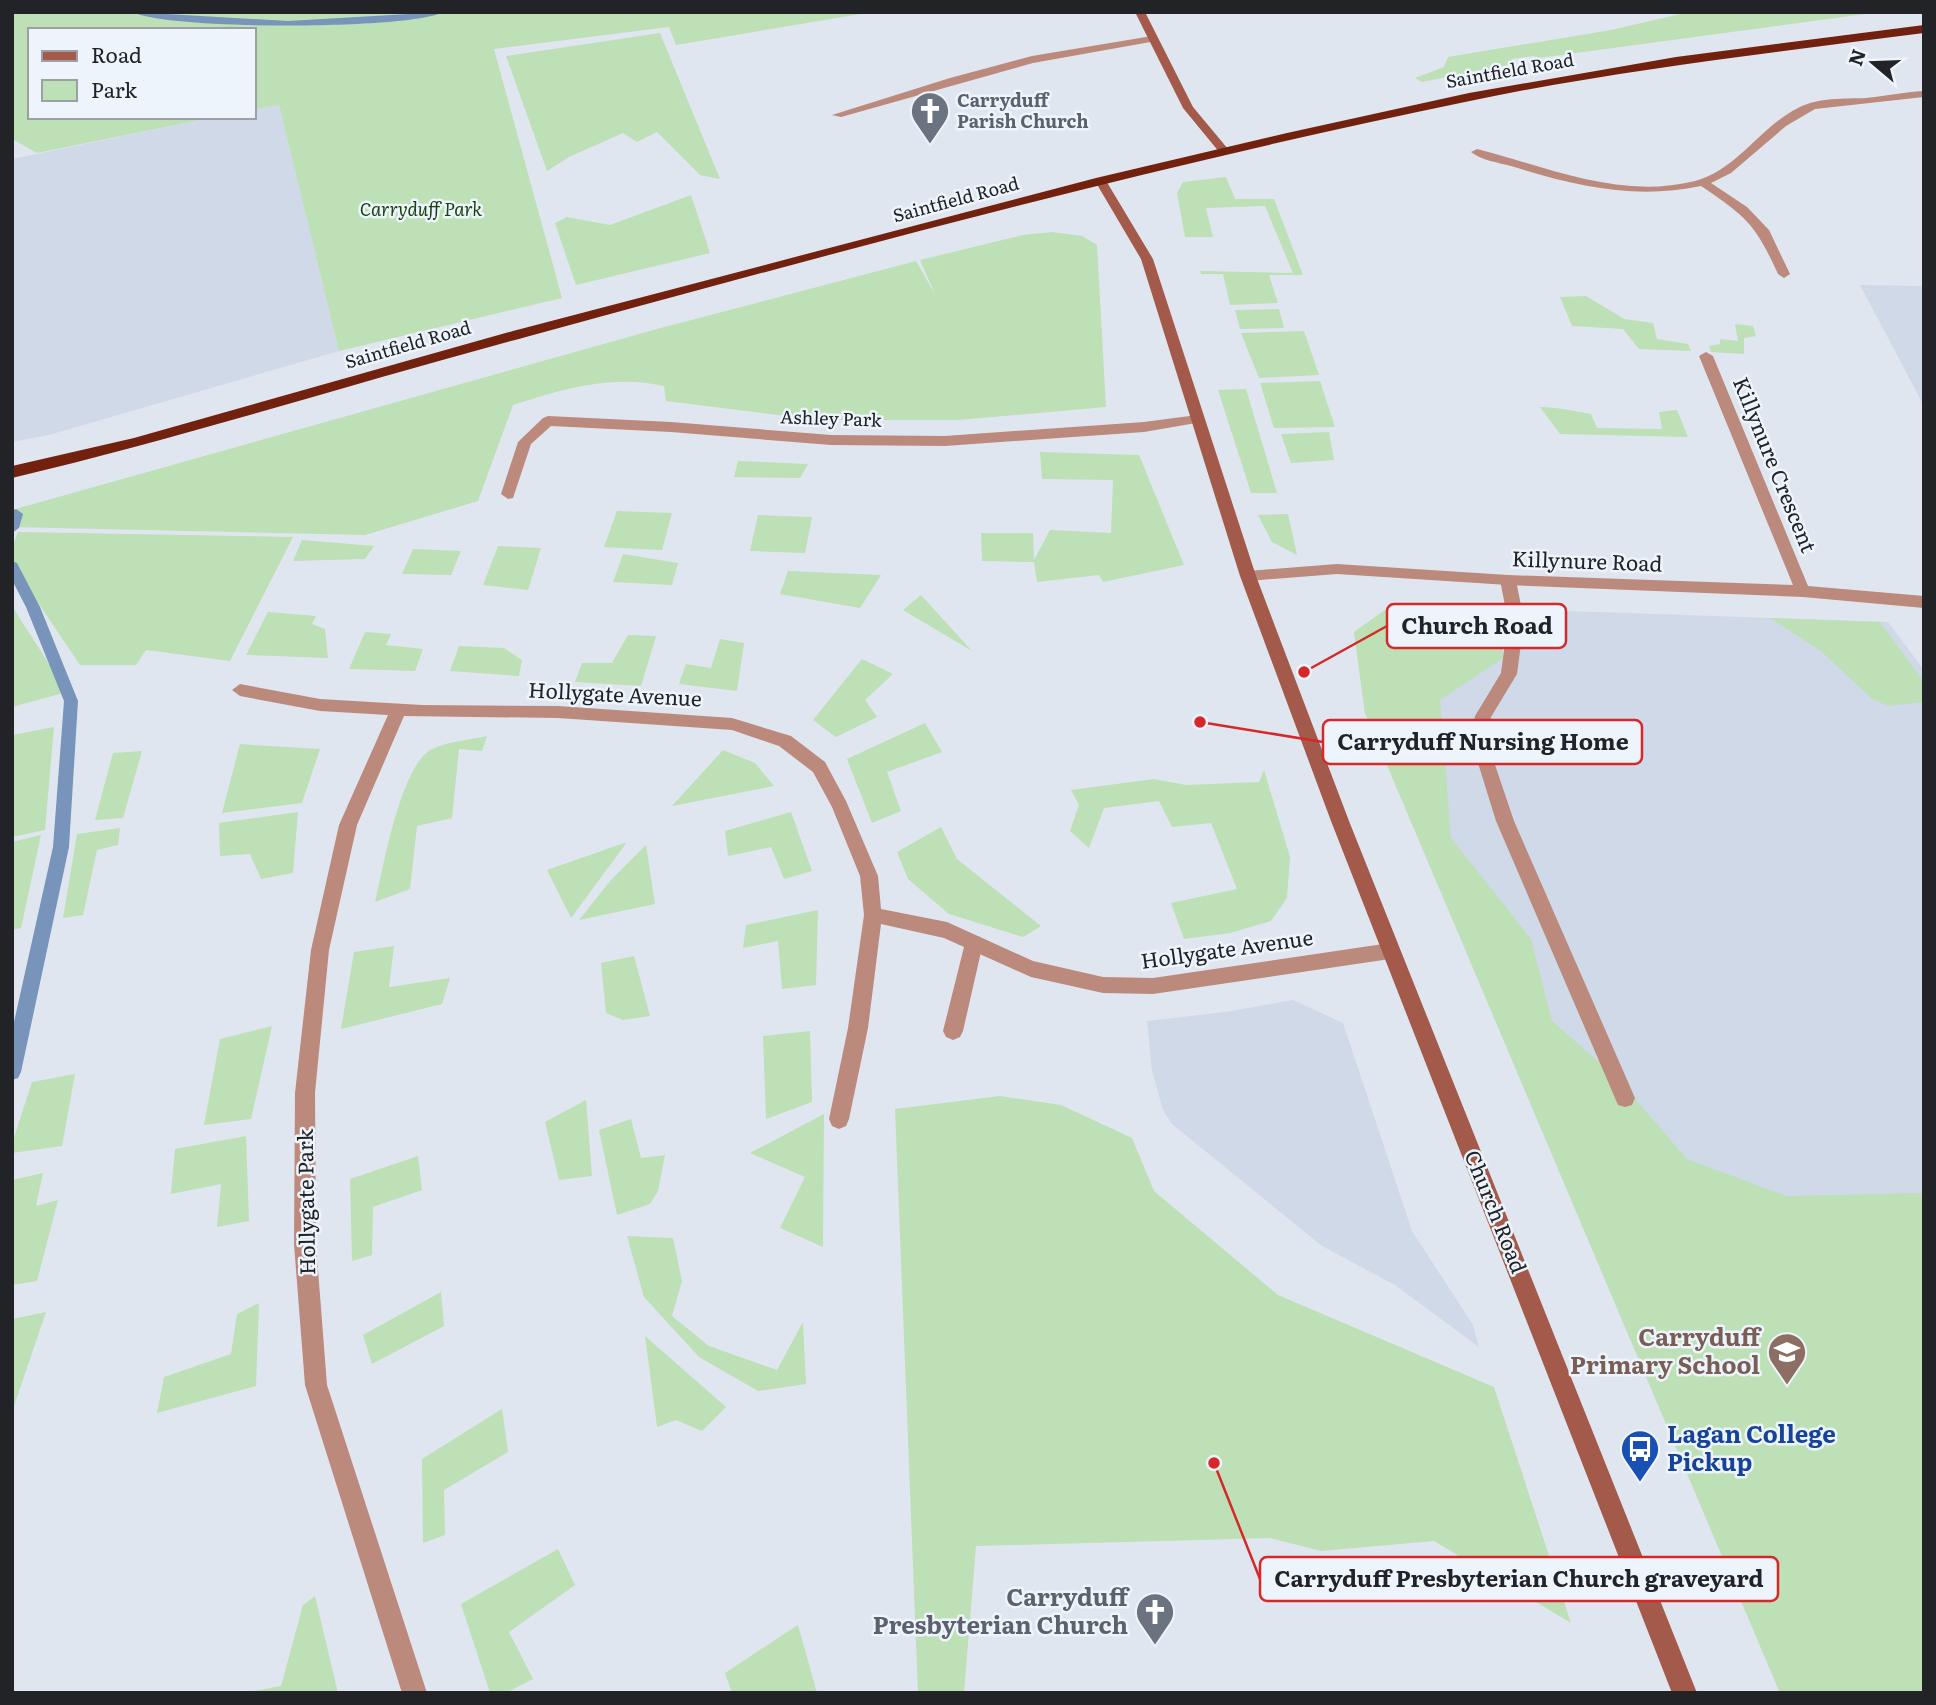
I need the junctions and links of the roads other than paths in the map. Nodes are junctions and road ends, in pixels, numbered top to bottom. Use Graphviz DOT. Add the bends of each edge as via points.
graph roads {
  1 [pos="1140,12"];
  2 [pos="1924,29"];
  3 [pos="1152,39"];
  4 [pos="1918,95"];
  5 [pos="1924,106"];
  6 [pos="837,114"];
  7 [pos="1224,151"];
  8 [pos="1477,152"];
  9 [pos="1101,181"];
  10 [pos="1703,182"];
  11 [pos="1784,274"];
  12 [pos="1706,356"];
  13 [pos="1197,419"];
  14 [pos="12,472"];
  15 [pos="508,494"];
  16 [pos="1248,576"];
  17 [pos="1508,580"];
  18 [pos="1802,591"];
  19 [pos="1924,602"];
  20 [pos="240,690"];
  21 [pos="399,710"];
  22 [pos="873,915"];
  23 [pos="974,943"];
  24 [pos="1390,951"];
  25 [pos="953,1031"];
  26 [pos="1625,1098"];
  27 [pos="839,1119"];
  28 [pos="415,1693"];
  29 [pos="1685,1693"];
  1 -- 3 [label="main road"];
  2 -- 7 [label="highway, Saintfield Road" via="1663,63 1469,97"];
  3 -- 6 [label="street" via="1043,56"];
  3 -- 7 [label="main road" via="1188,108"];
  4 -- 5 [label="street"];
  4 -- 10 [label="street" via="1821,102 1794,114 1732,167"];
  7 -- 9 [label="highway, Saintfield Road"];
  8 -- 10 [label="street" via="1578,182 1641,191"];
  9 -- 13 [label="main road, Church Road" via="1147,259"];
  9 -- 14 [label="highway, Saintfield Road" via="518,334 135,443"];
  10 -- 11 [label="street" via="1743,209 1765,233"];
  12 -- 18 [label="street, Killynure Crescent"];
  13 -- 15 [label="street, Ashley Park" via="945,441 831,440 548,421 525,442"];
  13 -- 16 [label="main road, Church Road"];
  16 -- 17 [label="street, Killynure Road" via="1337,569"];
  16 -- 24 [label="main road, Church Road"];
  17 -- 18 [label="street, Killynure Road"];
  17 -- 26 [label="street" via="1516,621 1509,674 1483,716 1482,750 1505,821"];
  18 -- 19 [label="street, Killynure Road"];
  20 -- 21 [label="street, Hollygate Avenue" via="320,705"];
  21 -- 22 [label="street, Hollygate Avenue" via="558,712 732,724 785,741 819,767 840,806 869,876"];
  21 -- 28 [label="street, Hollygate Park" via="348,825 320,950 305,1093 305,1244 316,1385"];
  22 -- 23 [label="street, Hollygate Avenue" via="947,930"];
  22 -- 27 [label="street, Hollygate Avenue" via="858,1028"];
  23 -- 24 [label="street, Hollygate Avenue" via="1031,970 1103,985 1153,986"];
  23 -- 25 [label="street"];
  24 -- 29 [label="main road, Church Road"];
}
